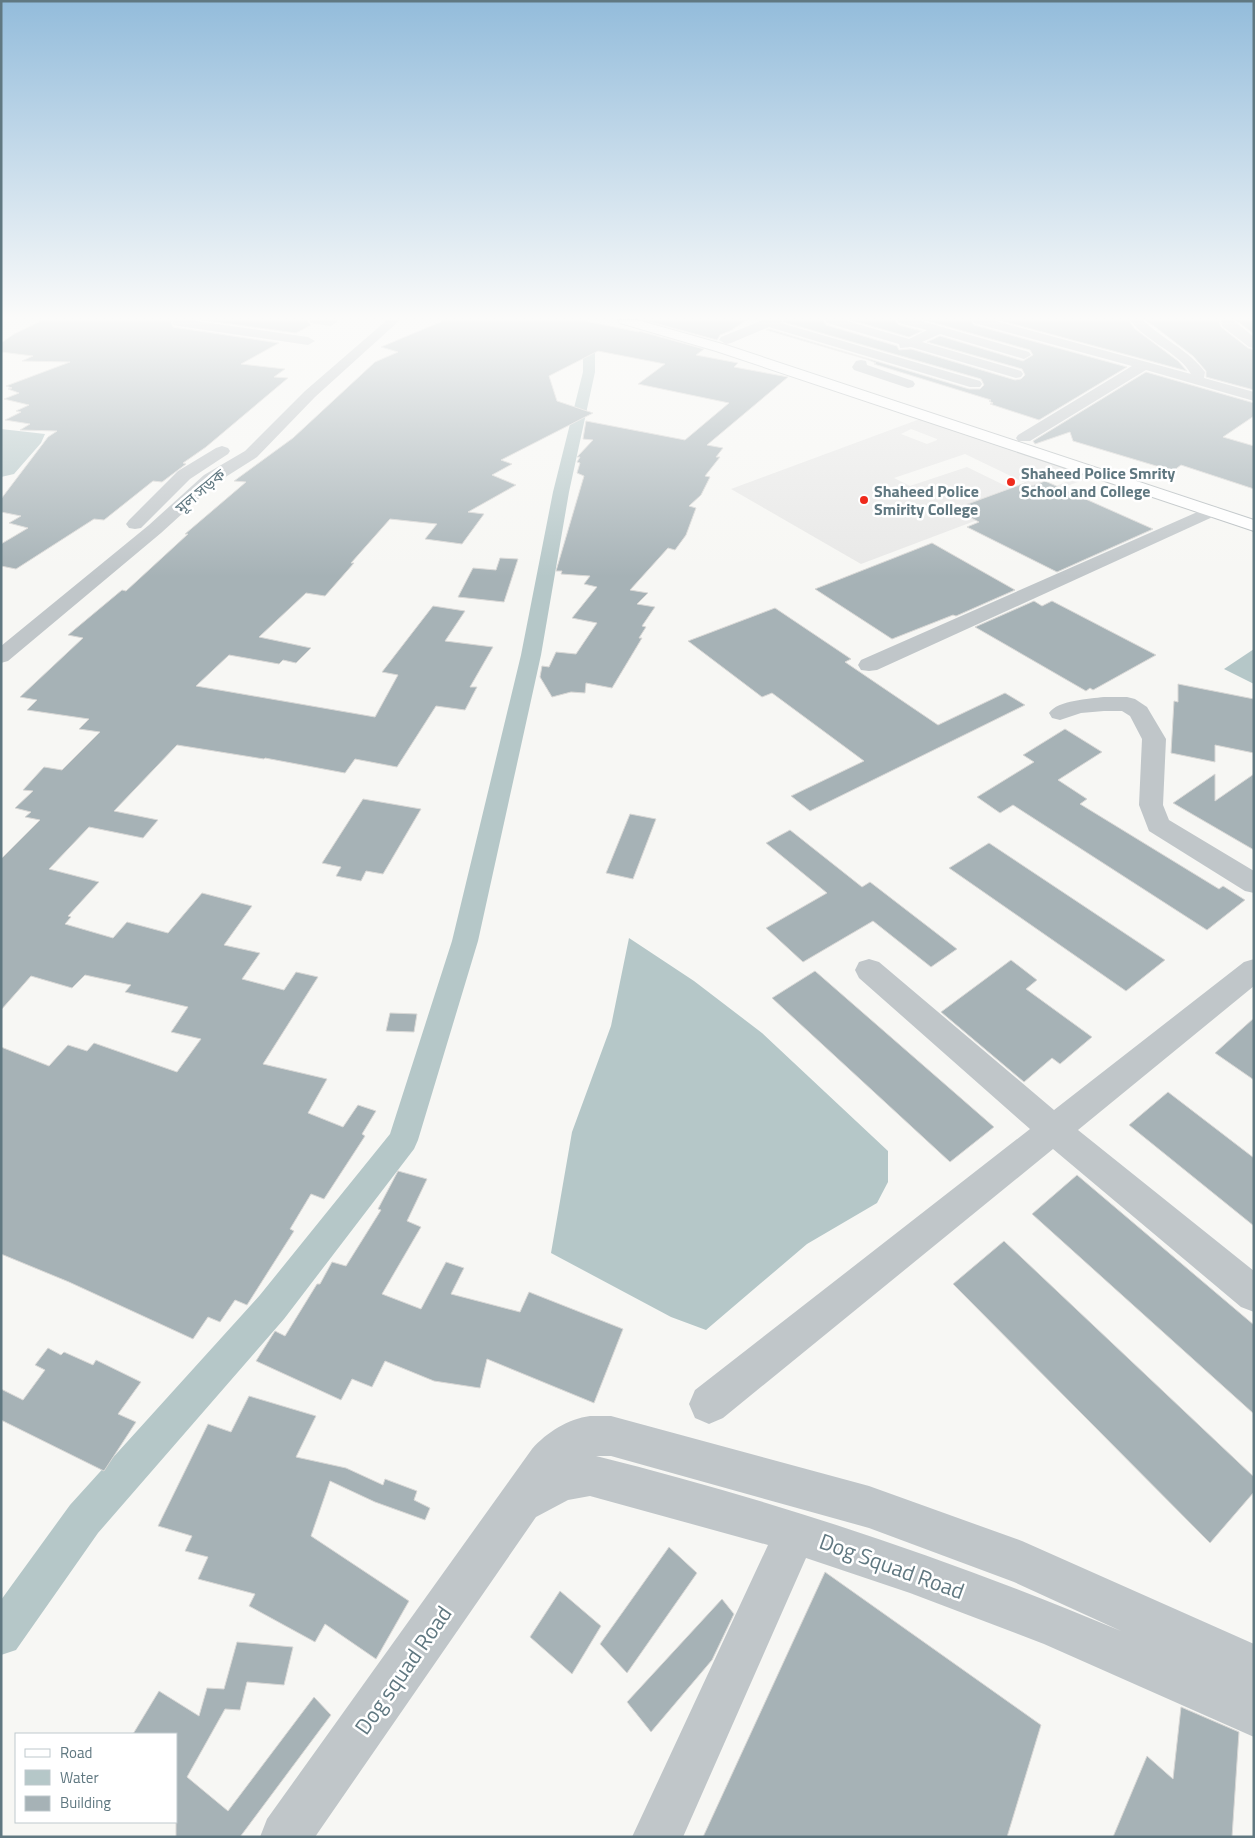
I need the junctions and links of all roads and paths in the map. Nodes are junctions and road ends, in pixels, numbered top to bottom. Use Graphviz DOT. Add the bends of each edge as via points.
graph roads {
  1 [pos="299,406"];
  2 [pos="895,406"];
  3 [pos="928,406"];
  4 [pos="1077,406"];
  5 [pos="1024,438"];
  6 [pos="235,443"];
  7 [pos="208,459"];
  8 [pos="235,463"];
  9 [pos="1211,511"];
  10 [pos="1254,514"];
  11 [pos="1254,526"];
  12 [pos="2,635"];
  13 [pos="1,657"];
  14 [pos="869,665"];
  15 [pos="1060,713"];
  16 [pos="1254,884"];
  17 [pos="869,970"];
  18 [pos="1254,970"];
  19 [pos="1054,1130"];
  20 [pos="1254,1294"];
  21 [pos="709,1404"];
  22 [pos="521,1502"];
  23 [pos="796,1532"];
  24 [pos="1254,1668"];
  25 [pos="1254,1714"];
  26 [pos="285,1837"];
  27 [pos="657,1837"];
  1 -- 8 [label="street, মূল সড়ক" via="251,454"];
  2 -- 9 [label="main road"];
  3 -- 5 [label="main road"];
  4 -- 5 [label="street"];
  5 -- 10 [label="main road"];
  6 -- 7 [label="street, মূল সড়ক"];
  7 -- 8 [label="street"];
  7 -- 12 [label="street, মূল সড়ক" via="184,475 91,563"];
  8 -- 13 [label="street, মূল সড়ক" via="210,479"];
  9 -- 11 [label="main road"];
  9 -- 14 [label="street"];
  15 -- 16 [label="street" via="1104,704 1127,704 1139,712 1154,739 1151,804 1158,825"];
  17 -- 19 [label="street"];
  18 -- 19 [label="street"];
  19 -- 20 [label="street"];
  19 -- 21 [label="street"];
  22 -- 23 [label="street, Dog Squad Road" via="562,1480 590,1475"];
  22 -- 24 [label="street, Dog squad Road" via="547,1461 562,1448 584,1436 611,1436 869,1507 1022,1563"];
  22 -- 26 [label="street, Dog squad Road"];
  23 -- 25 [label="street, Dog Squad Road" via="1016,1610"];
  23 -- 27 [label="street"];
}
